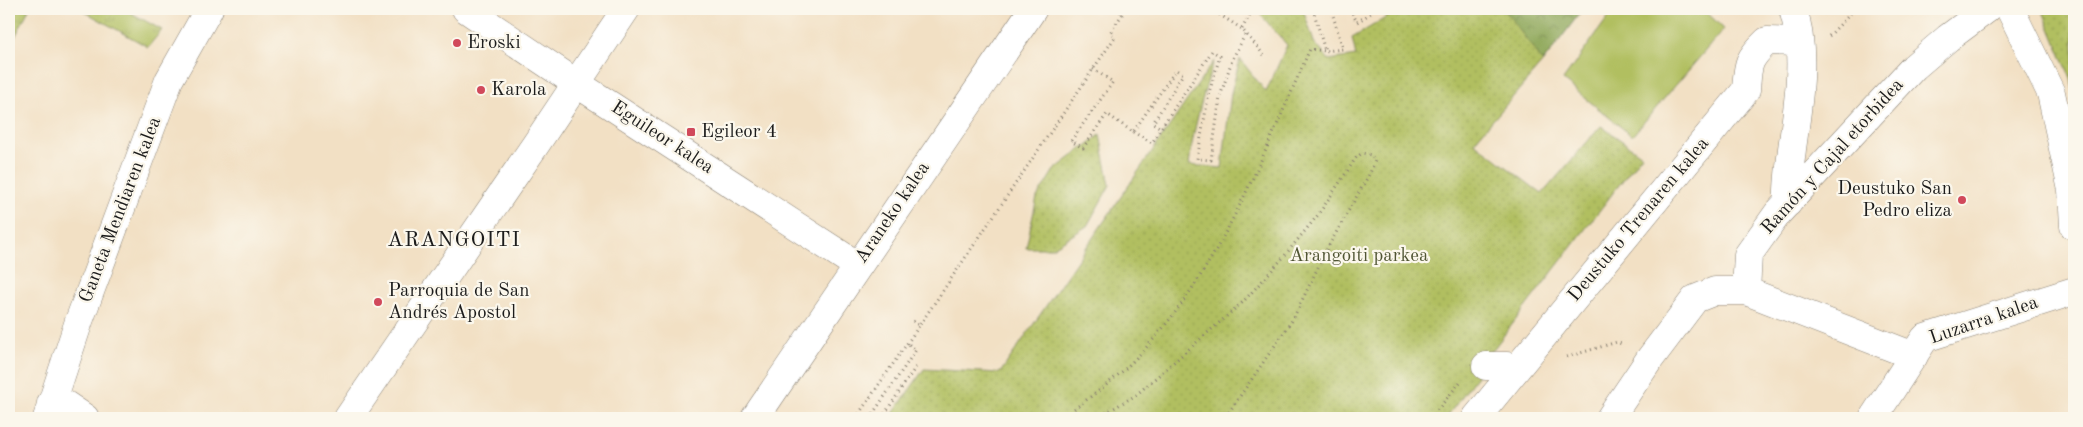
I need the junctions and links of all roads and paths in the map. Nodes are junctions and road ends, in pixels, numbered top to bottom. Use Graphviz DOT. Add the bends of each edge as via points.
graph roads {
  1 [pos="209,9"];
  2 [pos="466,9"];
  3 [pos="626,9"];
  4 [pos="1032,9"];
  5 [pos="1116,9"];
  6 [pos="1211,9"];
  7 [pos="1253,9"];
  8 [pos="1313,9"];
  9 [pos="1331,9"];
  10 [pos="1350,9"];
  11 [pos="1368,9"];
  12 [pos="1855,9"];
  13 [pos="1988,9"];
  14 [pos="2010,9"];
  15 [pos="1803,24"];
  16 [pos="1242,29"];
  17 [pos="1246,33"];
  18 [pos="1325,51"];
  19 [pos="1264,56"];
  20 [pos="1093,69"];
  21 [pos="576,83"];
  22 [pos="1161,128"];
  23 [pos="1133,132"];
  24 [pos="1788,203"];
  25 [pos="2074,226"];
  26 [pos="858,266"];
  27 [pos="2074,290"];
  28 [pos="1746,291"];
  29 [pos="913,322"];
  30 [pos="919,326"];
  31 [pos="1618,342"];
  32 [pos="907,344"];
  33 [pos="1914,356"];
  34 [pos="1564,358"];
  35 [pos="918,365"];
  36 [pos="1496,366"];
  37 [pos="49,411"];
  38 [pos="85,418"];
  39 [pos="348,418"];
  40 [pos="755,418"];
  41 [pos="856,418"];
  42 [pos="870,418"];
  43 [pos="882,418"];
  44 [pos="1070,418"];
  45 [pos="1097,418"];
  46 [pos="1225,418"];
  47 [pos="1431,418"];
  48 [pos="1476,418"];
  49 [pos="1610,418"];
  50 [pos="1873,418"];
  1 -- 37 [label="street, Ganeta Mendiaren kalea" via="169,80"];
  2 -- 21 [label="street, Eguileor kalea"];
  3 -- 21 [label="street"];
  4 -- 26 [label="street, Araneko kalea"];
  5 -- 20 [label="path" via="1123,13 1110,33 1115,37"];
  6 -- 16 [label="path"];
  7 -- 16 [label="path"];
  8 -- 18 [label="path"];
  9 -- 18 [label="path" via="1343,49"];
  10 -- 11 [label="path" via="1358,22 1371,13"];
  12 -- 15 [label="path"];
  13 -- 24 [label="street, Ramón y Cajal etorbidea" via="1914,67"];
  14 -- 25 [label="street" via="2051,93 2072,190"];
  15 -- 24 [label="street" via="1796,123 1787,183"];
  15 -- 48 [label="street, Deustuko Trenaren kalea" via="1767,41 1757,51 1748,63 1746,90"];
  16 -- 17 [label="path"];
  17 -- 19 [label="path"];
  17 -- 22 [label="path" via="1232,60 1220,97 1211,160 1196,159 1209,92 1220,56 1212,51"];
  18 -- 44 [label="path" via="1310,49 1228,228 1177,309 1130,364 1074,409"];
  20 -- 23 [label="path" via="1113,82 1072,141 1083,148 1107,114"];
  20 -- 30 [label="path"];
  21 -- 26 [label="street, Eguileor kalea"];
  21 -- 39 [label="street"];
  22 -- 23 [label="path" via="1152,143"];
  22 -- 23 [label="path" via="1153,123 1183,74 1176,70"];
  24 -- 28 [label="street, Ramón y Cajal etorbidea" via="1748,254"];
  26 -- 40 [label="street, Araneko kalea"];
  27 -- 33 [label="street, Luzarra kalea" via="1925,338"];
  28 -- 33 [label="street"];
  28 -- 49 [label="street" via="1715,291 1695,299 1648,360"];
  29 -- 30 [label="path"];
  30 -- 32 [label="path"];
  31 -- 34 [label="path"];
  32 -- 41 [label="path"];
  32 -- 42 [label="path" via="916,350"];
  33 -- 50 [label="street, Luzarra kalea"];
  35 -- 43 [label="path"];
  36 -- 47 [label="path" via="1476,363"];
  37 -- 38 [label="street" via="66,406"];
  45 -- 46 [label="path" via="1136,395 1243,302 1318,215 1356,158 1362,153 1371,155 1375,161 1370,173 1328,247 1293,319"];
}
